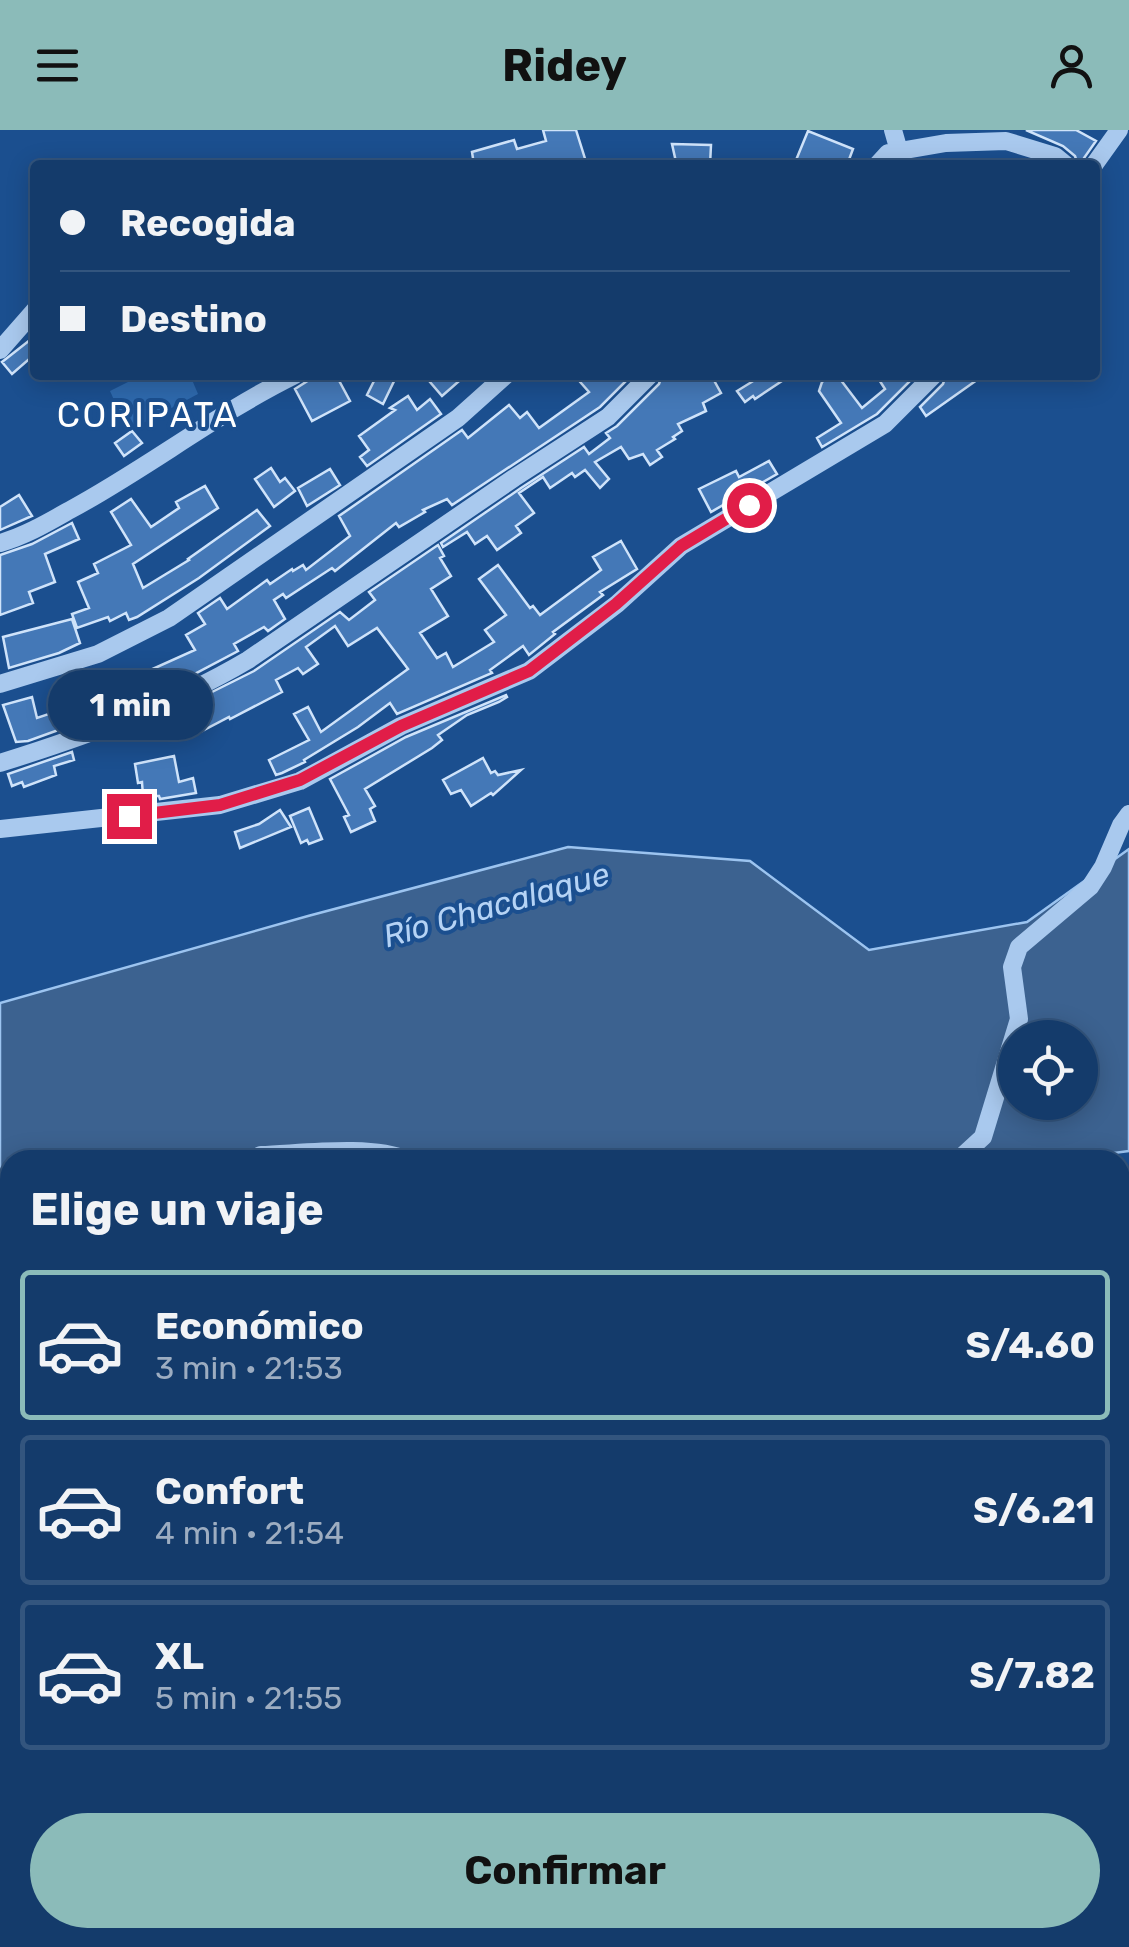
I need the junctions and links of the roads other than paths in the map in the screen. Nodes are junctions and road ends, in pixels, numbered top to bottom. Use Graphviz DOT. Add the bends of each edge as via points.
graph roads {
  1 [pos="893,130"];
  2 [pos="1119,130"];
  3 [pos="900,151"];
  4 [pos="882,160"];
  5 [pos="1060,160"];
  6 [pos="1098,160"];
  7 [pos="30,316"];
  8 [pos="0,350"];
  9 [pos="286,380"];
  10 [pos="500,380"];
  11 [pos="645,380"];
  12 [pos="929,380"];
  13 [pos="0,543"];
  14 [pos="0,684"];
  15 [pos="0,762"];
  16 [pos="1129,814"];
  17 [pos="0,830"];
  18 [pos="969,1150"];
  1 -- 3 [label="street"];
  2 -- 6 [label="street"];
  3 -- 4 [label="street"];
  3 -- 5 [label="street" via="1006,141"];
  7 -- 8 [label="street"];
  9 -- 13 [label="street" via="96,496"];
  10 -- 14 [label="street" via="458,418 170,618 98,654"];
  11 -- 15 [label="street" via="608,417 248,660 114,725"];
  12 -- 17 [label="street" via="885,424 681,546 529,671 401,726 300,780 236,800"];
  16 -- 18 [label="street" via="1090,887 1020,947 1012,967 1019,1019 983,1138"];
}
